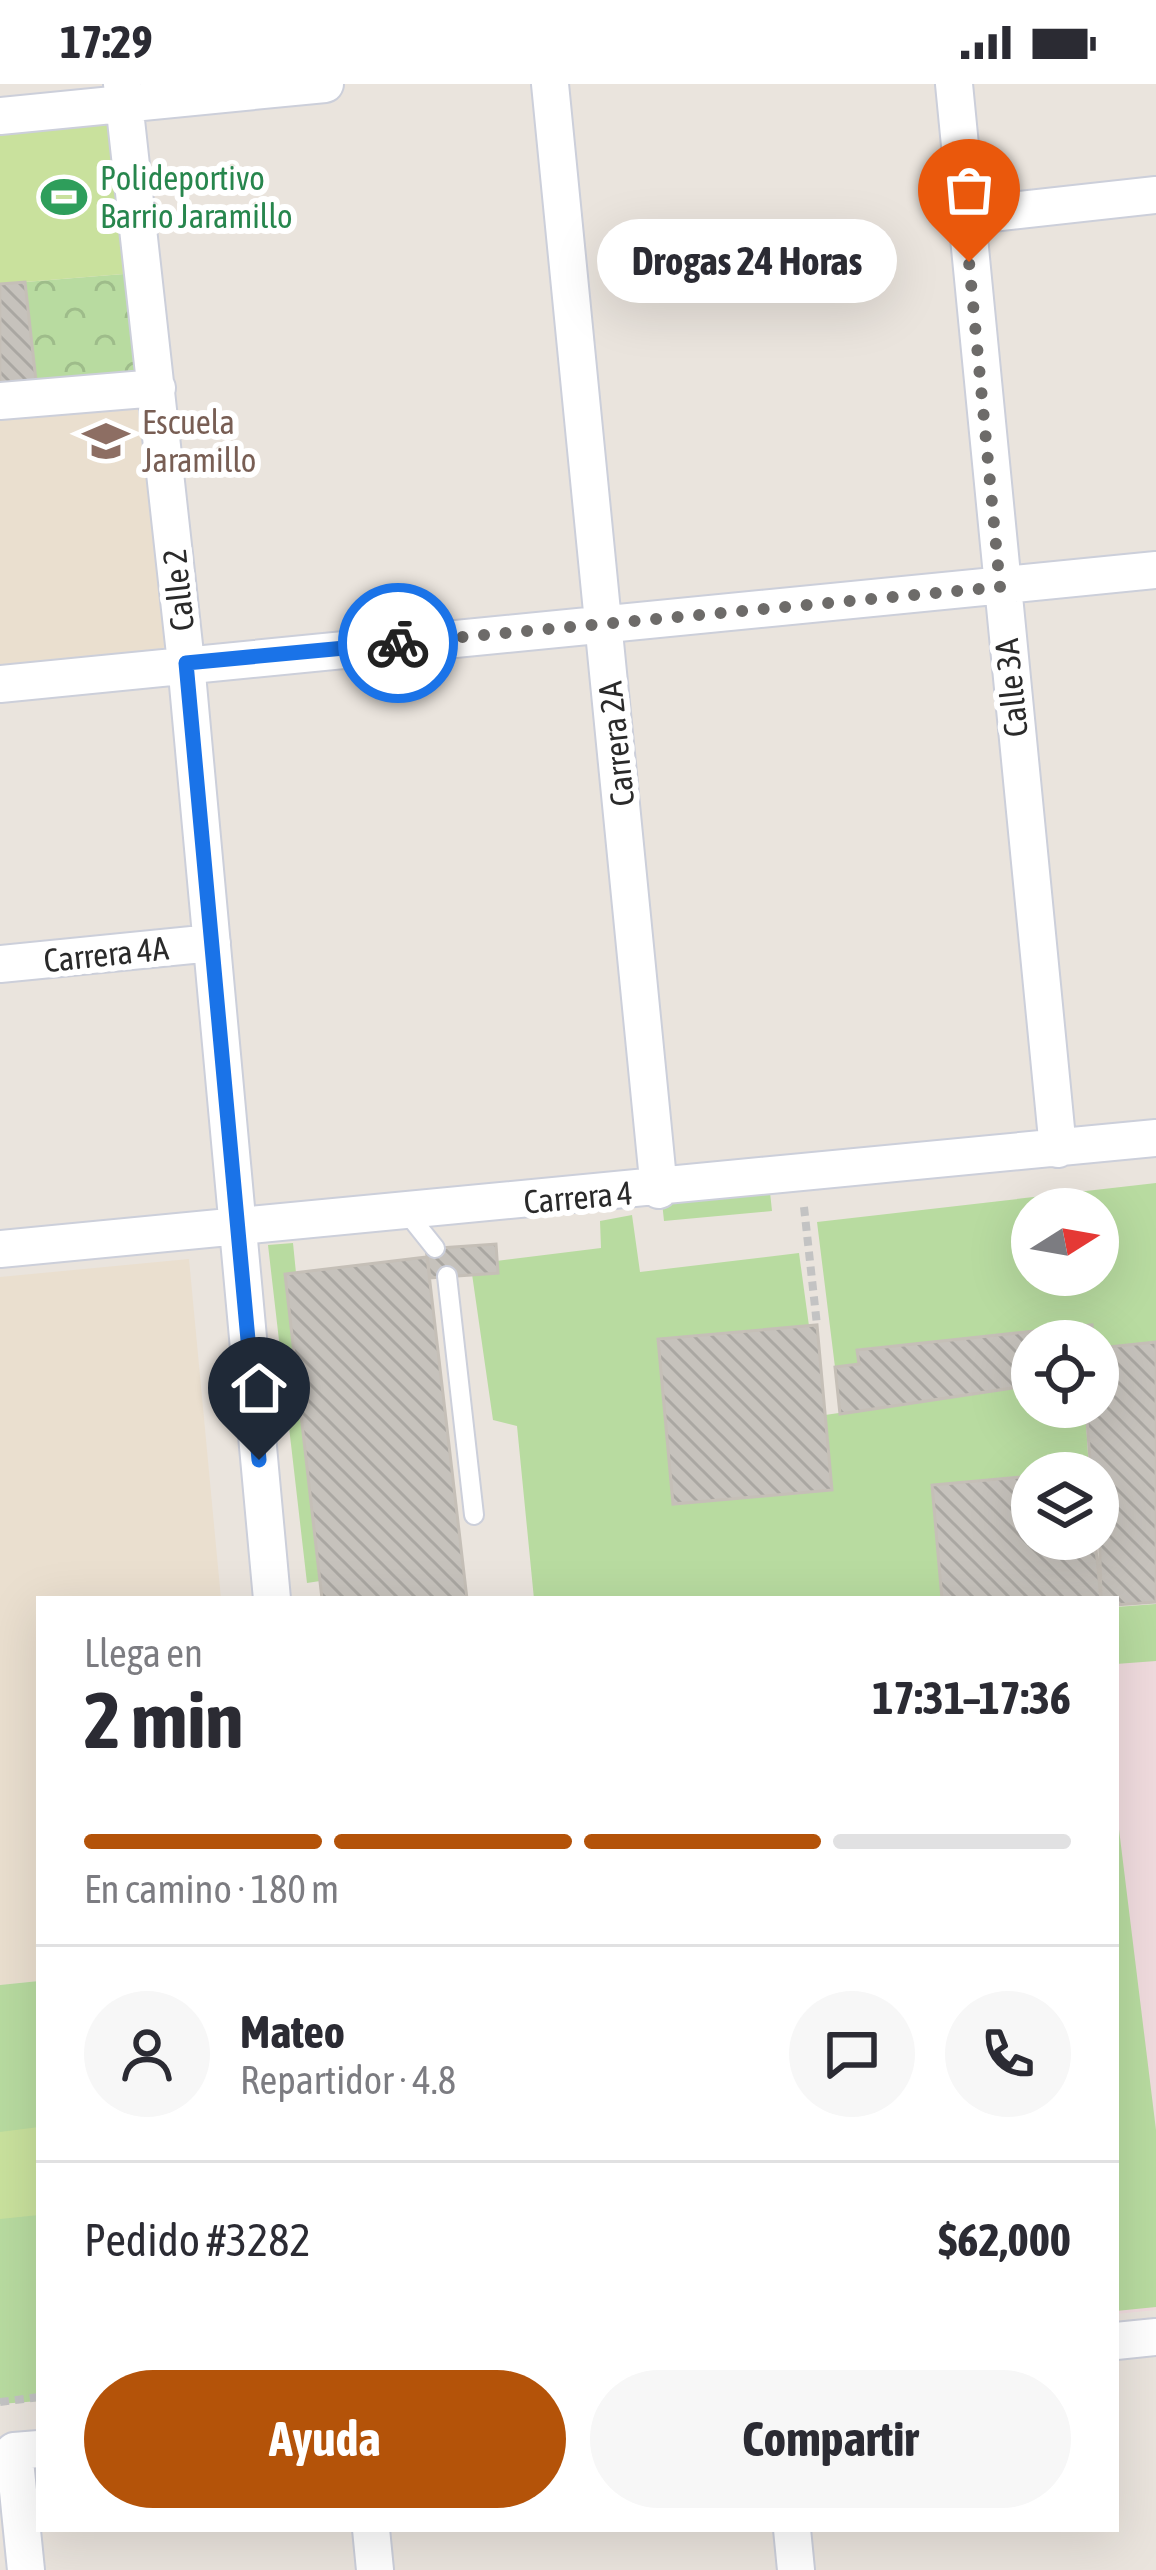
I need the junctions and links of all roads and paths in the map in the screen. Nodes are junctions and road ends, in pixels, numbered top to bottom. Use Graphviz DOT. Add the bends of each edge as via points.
graph roads {
  1 [pos="325,84"];
  2 [pos="550,84"];
  3 [pos="953,84"];
  4 [pos="123,94"];
  5 [pos="0,116"];
  6 [pos="1156,195"];
  7 [pos="965,216"];
  8 [pos="157,388"];
  9 [pos="0,401"];
  10 [pos="1156,570"];
  11 [pos="1000,587"];
  12 [pos="604,622"];
  13 [pos="186,663"];
  14 [pos="0,684"];
  15 [pos="212,943"];
  16 [pos="0,964"];
  17 [pos="1156,1138"];
  18 [pos="1058,1149"];
  19 [pos="801,1176"];
  20 [pos="659,1190"];
  21 [pos="407,1213"];
  22 [pos="237,1228"];
  23 [pos="435,1247"];
  24 [pos="0,1249"];
  25 [pos="447,1276"];
  26 [pos="817,1325"];
  27 [pos="474,1515"];
  28 [pos="272,1596"];
  29 [pos="1156,2337"];
  30 [pos="1119,2341"];
  31 [pos="36,2397"];
  32 [pos="0,2402"];
  33 [pos="27,2450"];
  34 [pos="371,2532"];
  35 [pos="792,2532"];
  36 [pos="26,2570"];
  37 [pos="375,2570"];
  38 [pos="796,2570"];
  1 -- 4 [label="street"];
  2 -- 12 [label="street, Carrera 2A"];
  3 -- 7 [label="street, Calle 3A"];
  4 -- 5 [label="street"];
  4 -- 8 [label="street, Calle 2"];
  6 -- 7 [label="street"];
  7 -- 11 [label="street, Calle 3A"];
  8 -- 9 [label="street"];
  8 -- 13 [label="street, Calle 2"];
  10 -- 11 [label="street"];
  11 -- 12 [label="street"];
  11 -- 18 [label="street, Calle 3A"];
  12 -- 13 [label="street"];
  12 -- 20 [label="street, Carrera 2A"];
  13 -- 14 [label="street"];
  13 -- 15 [label="street, Calle 2"];
  15 -- 16 [label="street, Carrera 4A"];
  15 -- 22 [label="street, Calle 2"];
  17 -- 18 [label="street, Carrera 4"];
  18 -- 19 [label="street, Carrera 4"];
  19 -- 20 [label="street, Carrera 4"];
  19 -- 26 [label="path"];
  20 -- 21 [label="street, Carrera 4"];
  21 -- 22 [label="street, Carrera 4"];
  21 -- 23 [label="lane"];
  22 -- 24 [label="street, Carrera 4"];
  22 -- 28 [label="street, Calle 2"];
  25 -- 27 [label="lane"];
  29 -- 30 [label="street"];
  31 -- 32 [label="path"];
  33 -- 36 [label="street"];
  34 -- 37 [label="street"];
  35 -- 38 [label="street"];
}
